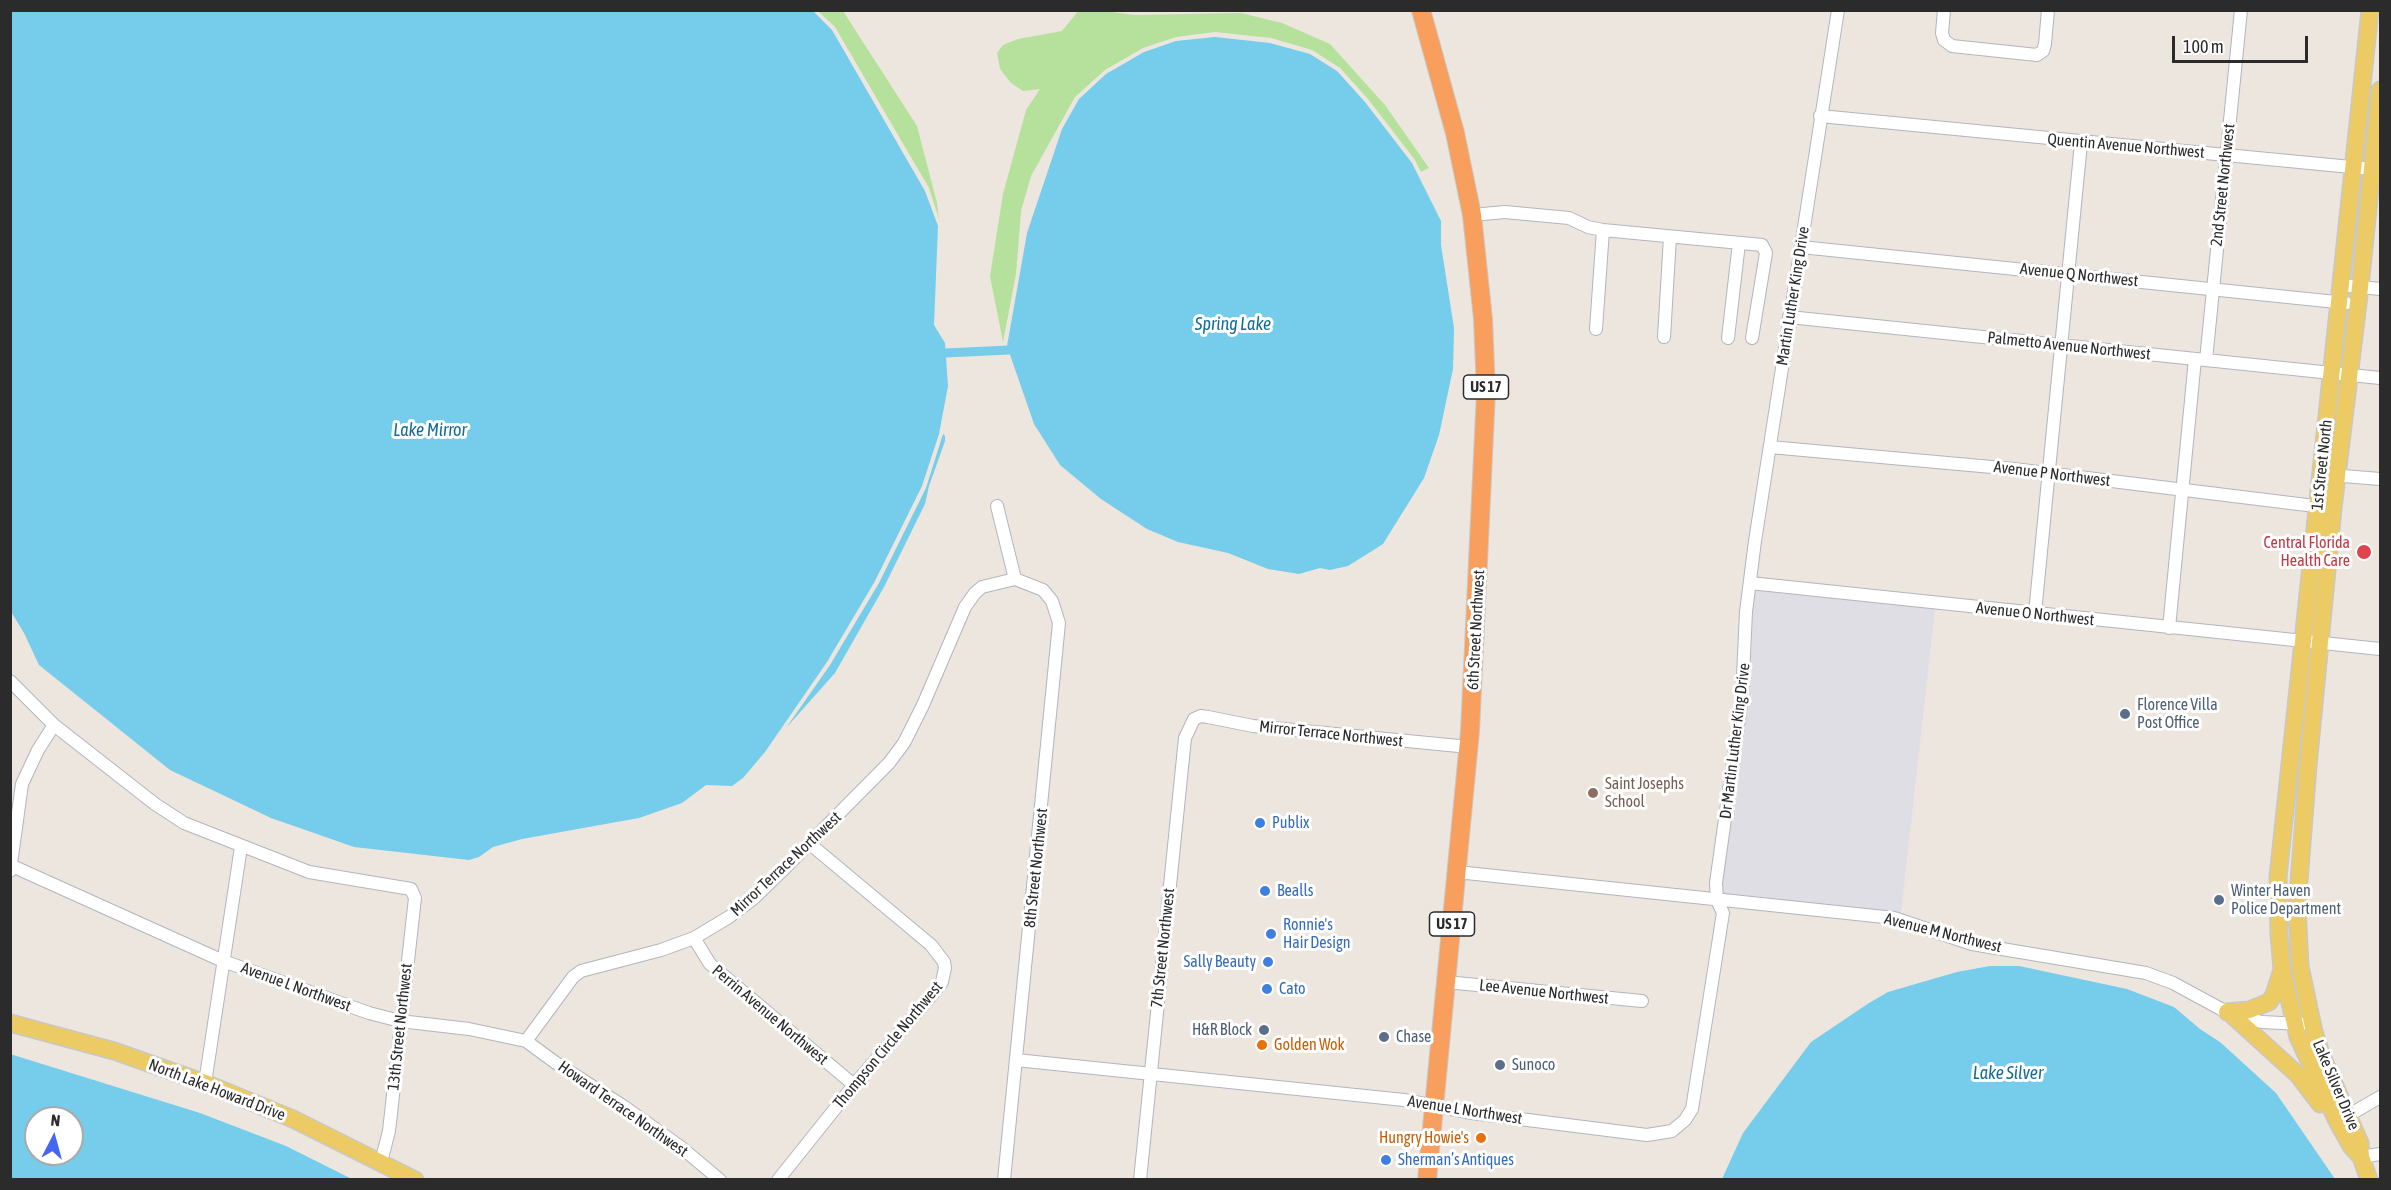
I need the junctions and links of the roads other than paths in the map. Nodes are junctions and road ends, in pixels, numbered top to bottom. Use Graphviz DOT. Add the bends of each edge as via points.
graph roads {
  1 [pos="1421,10"];
  2 [pos="1838,10"];
  3 [pos="1944,10"];
  4 [pos="2048,10"];
  5 [pos="2241,10"];
  6 [pos="2370,10"];
  7 [pos="2380,90"];
  8 [pos="1820,116"];
  9 [pos="2081,142"];
  10 [pos="2228,155"];
  11 [pos="2354,167"];
  12 [pos="2372,170"];
  13 [pos="1472,215"];
  14 [pos="1604,231"];
  15 [pos="1670,237"];
  16 [pos="1739,243"];
  17 [pos="1801,247"];
  18 [pos="2067,274"];
  19 [pos="2360,287"];
  20 [pos="2213,289"];
  21 [pos="2380,289"];
  22 [pos="2340,294"];
  23 [pos="2358,305"];
  24 [pos="1789,317"];
  25 [pos="1596,329"];
  26 [pos="1664,337"];
  27 [pos="1728,338"];
  28 [pos="1752,338"];
  29 [pos="2061,345"];
  30 [pos="2201,360"];
  31 [pos="2332,373"];
  32 [pos="2350,375"];
  33 [pos="2380,378"];
  34 [pos="1770,447"];
  35 [pos="2048,474"];
  36 [pos="2329,475"];
  37 [pos="2380,479"];
  38 [pos="2183,490"];
  39 [pos="997,506"];
  40 [pos="2325,507"];
  41 [pos="1015,579"];
  42 [pos="1750,583"];
  43 [pos="2035,613"];
  44 [pos="2169,628"];
  45 [pos="2312,643"];
  46 [pos="2380,649"];
  47 [pos="10,681"];
  48 [pos="1194,719"];
  49 [pos="54,725"];
  50 [pos="1469,747"];
  51 [pos="810,844"];
  52 [pos="241,847"];
  53 [pos="11,868"];
  54 [pos="1457,872"];
  55 [pos="1718,900"];
  56 [pos="2278,906"];
  57 [pos="2297,907"];
  58 [pos="694,938"];
  59 [pos="224,961"];
  60 [pos="2282,969"];
  61 [pos="1446,982"];
  62 [pos="1642,1001"];
  63 [pos="2230,1013"];
  64 [pos="400,1021"];
  65 [pos="2305,1021"];
  66 [pos="10,1023"];
  67 [pos="526,1041"];
  68 [pos="1016,1060"];
  69 [pos="1150,1073"];
  70 [pos="205,1083"];
  71 [pos="854,1085"];
  72 [pos="2380,1097"];
  73 [pos="1434,1106"];
  74 [pos="2349,1114"];
  75 [pos="2356,1151"];
  76 [pos="2380,1154"];
  77 [pos="381,1162"];
  78 [pos="415,1179"];
  79 [pos="720,1179"];
  80 [pos="778,1179"];
  81 [pos="1004,1179"];
  82 [pos="1140,1179"];
  83 [pos="1427,1179"];
  84 [pos="2369,1179"];
  1 -- 13 [label="highway, 6th Street Northwest / US 17" via="1455,134"];
  2 -- 8 [label="street, Martin Luther King Drive"];
  3 -- 4 [label="street" via="1942,33 1952,46 2037,55 2045,44"];
  5 -- 10 [label="street, 2nd Street Northwest"];
  6 -- 11 [label="main road, 1st Street North"];
  7 -- 12 [label="main road, 1st Street North"];
  8 -- 9 [label="street, Quentin Avenue Northwest"];
  8 -- 17 [label="street, Martin Luther King Drive"];
  9 -- 10 [label="street, Quentin Avenue Northwest"];
  9 -- 18 [label="street"];
  10 -- 11 [label="street, Quentin Avenue Northwest"];
  10 -- 20 [label="street, 2nd Street Northwest"];
  11 -- 12 [label="street, Quentin Avenue Northwest"];
  11 -- 22 [label="main road, 1st Street North"];
  12 -- 19 [label="main road, 1st Street North"];
  13 -- 14 [label="street" via="1505,212 1569,218"];
  13 -- 50 [label="highway, 6th Street Northwest / US 17" via="1486,392"];
  14 -- 15 [label="street"];
  14 -- 25 [label="street"];
  15 -- 16 [label="street"];
  15 -- 26 [label="street"];
  16 -- 27 [label="street"];
  16 -- 28 [label="street" via="1762,245 1766,253"];
  17 -- 18 [label="street, Avenue Q Northwest"];
  17 -- 24 [label="street, Martin Luther King Drive"];
  18 -- 20 [label="street, Avenue Q Northwest"];
  18 -- 29 [label="street"];
  19 -- 21 [label="street"];
  19 -- 22 [label="street"];
  19 -- 23 [label="main road, 1st Street North"];
  20 -- 22 [label="street, Avenue Q Northwest"];
  20 -- 30 [label="street, 2nd Street Northwest"];
  22 -- 23 [label="street, Avenue Q Northwest"];
  22 -- 31 [label="main road, 1st Street North"];
  23 -- 32 [label="main road, 1st Street North"];
  24 -- 29 [label="street, Palmetto Avenue Northwest"];
  24 -- 34 [label="street, Martin Luther King Drive"];
  29 -- 30 [label="street, Palmetto Avenue Northwest"];
  29 -- 35 [label="street"];
  30 -- 31 [label="street, Palmetto Avenue Northwest"];
  30 -- 38 [label="street, 2nd Street Northwest"];
  31 -- 32 [label="street, Palmetto Avenue Northwest"];
  31 -- 36 [label="main road, 1st Street North"];
  32 -- 33 [label="street, Palmetto Avenue Northwest"];
  32 -- 36 [label="main road, 1st Street North"];
  34 -- 35 [label="street, Avenue P Northwest"];
  34 -- 42 [label="street, Martin Luther King Drive"];
  35 -- 38 [label="street, Avenue P Northwest"];
  35 -- 43 [label="street"];
  36 -- 37 [label="street"];
  36 -- 40 [label="main road, 1st Street North"];
  38 -- 40 [label="street, Avenue P Northwest"];
  38 -- 44 [label="street, 2nd Street Northwest"];
  39 -- 41 [label="street"];
  40 -- 45 [label="main road, 1st Street North"];
  41 -- 51 [label="street, Mirror Terrace Northwest" via="979,588 965,607 915,723 894,756"];
  41 -- 68 [label="street, 8th Street Northwest" via="1043,590 1059,623"];
  42 -- 43 [label="street, Avenue O Northwest"];
  42 -- 55 [label="street, Dr Martin Luther King Drive" via="1745,674 1716,883"];
  43 -- 44 [label="street, Avenue O Northwest"];
  44 -- 45 [label="street, Avenue O Northwest"];
  45 -- 46 [label="street, Avenue O Northwest"];
  45 -- 56 [label="main road, 1st Street North" via="2278,877"];
  45 -- 57 [label="main road, 1st Street North"];
  47 -- 49 [label="street"];
  48 -- 50 [label="street, Mirror Terrace Northwest" via="1201,716 1253,726"];
  48 -- 69 [label="street, 7th Street Northwest" via="1185,738"];
  49 -- 52 [label="street" via="175,818"];
  49 -- 53 [label="street" via="22,784"];
  50 -- 54 [label="highway, 6th Street Northwest / US 17"];
  51 -- 58 [label="street, Mirror Terrace Northwest" via="753,899"];
  51 -- 71 [label="street, Thompson Circle Northwest" via="932,945 944,962 942,982"];
  52 -- 59 [label="street"];
  52 -- 64 [label="street, 13th Street Northwest" via="309,872 411,889 415,898"];
  53 -- 59 [label="street, Avenue L Northwest"];
  54 -- 55 [label="street, Avenue M Northwest"];
  54 -- 61 [label="highway, 6th Street Northwest / US 17"];
  55 -- 63 [label="street, Avenue M Northwest" via="1901,919 1972,944 2146,973"];
  55 -- 73 [label="street, Avenue L Northwest" via="1723,913 1692,1109 1672,1131 1647,1135"];
  56 -- 57 [label="main road"];
  56 -- 60 [label="main road, 1st Street North"];
  57 -- 65 [label="main road, 1st Street North"];
  58 -- 67 [label="street, Mirror Terrace Northwest" via="581,971"];
  58 -- 71 [label="street, Perrin Avenue Northwest" via="710,964"];
  59 -- 64 [label="street, Avenue L Northwest"];
  59 -- 70 [label="street"];
  60 -- 63 [label="main road" via="2269,1002"];
  60 -- 65 [label="main road, 1st Street North"];
  61 -- 62 [label="street, Lee Avenue Northwest"];
  61 -- 73 [label="highway, 6th Street Northwest / US 17"];
  63 -- 65 [label="street, Avenue M Northwest" via="2262,1022"];
  63 -- 75 [label="main road" via="2298,1075"];
  64 -- 67 [label="street, Avenue L Northwest"];
  64 -- 77 [label="street, 13th Street Northwest" via="389,1131"];
  65 -- 74 [label="main road, Lake Silver Drive"];
  65 -- 75 [label="main road, Lake Silver Drive" via="2308,1063"];
  66 -- 70 [label="main road, North Lake Howard Drive" via="114,1051"];
  67 -- 79 [label="street, Howard Terrace Northwest"];
  68 -- 69 [label="street, Avenue L Northwest"];
  68 -- 81 [label="street, 8th Street Northwest"];
  69 -- 73 [label="street, Avenue L Northwest"];
  69 -- 82 [label="street, 7th Street Northwest"];
  70 -- 77 [label="main road, North Lake Howard Drive" via="293,1119"];
  71 -- 80 [label="street, Thompson Circle Northwest"];
  72 -- 74 [label="street"];
  73 -- 83 [label="highway, 6th Street Northwest / US 17"];
  74 -- 75 [label="main road, Lake Silver Drive" via="2360,1143"];
  75 -- 76 [label="street"];
  75 -- 84 [label="main road, Lake Silver Drive"];
  77 -- 78 [label="main road, North Lake Howard Drive"];
}
